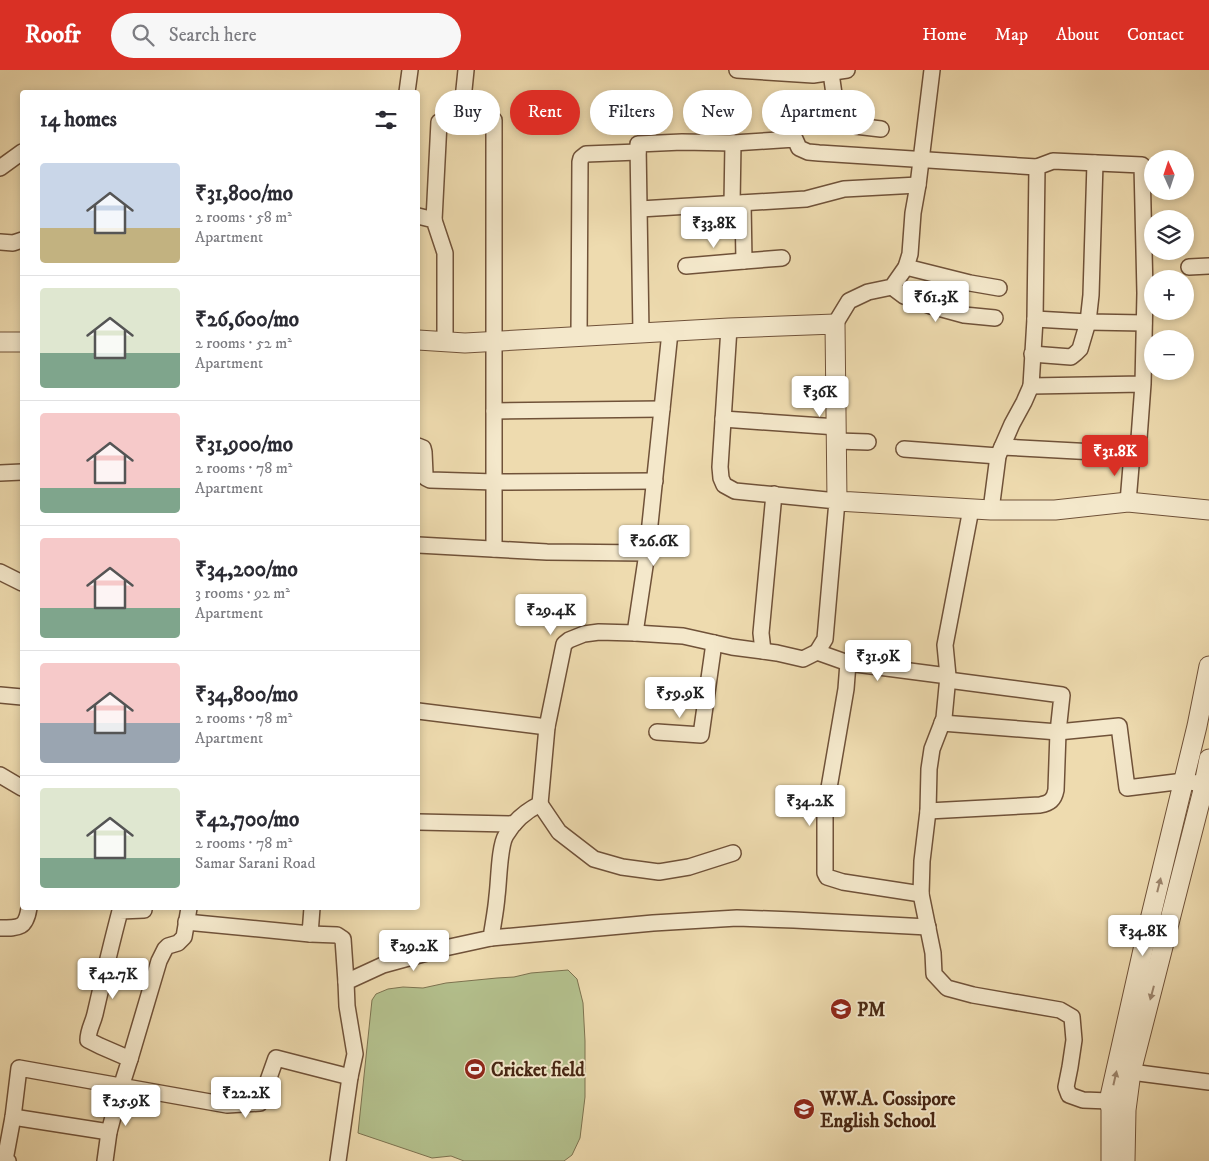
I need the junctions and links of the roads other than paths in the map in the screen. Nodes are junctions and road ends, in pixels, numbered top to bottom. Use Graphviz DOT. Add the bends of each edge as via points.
graph roads {
  1 [pos="410,70"];
  2 [pos="466,70"];
  3 [pos="737,70"];
  4 [pos="847,70"];
  5 [pos="932,70"];
  6 [pos="831,73"];
  7 [pos="408,90"];
  8 [pos="881,129"];
  9 [pos="438,135"];
  10 [pos="733,143"];
  11 [pos="638,152"];
  12 [pos="20,153"];
  13 [pos="920,160"];
  14 [pos="1095,163"];
  15 [pos="1036,167"];
  16 [pos="0,168"];
  17 [pos="918,185"];
  18 [pos="738,203"];
  19 [pos="640,209"];
  20 [pos="420,216"];
  21 [pos="434,220"];
  22 [pos="20,241"];
  23 [pos="0,242"];
  24 [pos="782,258"];
  25 [pos="744,261"];
  26 [pos="686,266"];
  27 [pos="1188,266"];
  28 [pos="1209,266"];
  29 [pos="906,267"];
  30 [pos="892,287"];
  31 [pos="998,288"];
  32 [pos="995,318"];
  33 [pos="1035,319"];
  34 [pos="1088,322"];
  35 [pos="1144,323"];
  36 [pos="835,324"];
  37 [pos="729,328"];
  38 [pos="670,332"];
  39 [pos="641,334"];
  40 [pos="579,337"];
  41 [pos="420,340"];
  42 [pos="494,341"];
  43 [pos="0,342"];
  44 [pos="20,342"];
  45 [pos="445,342"];
  46 [pos="1032,354"];
  47 [pos="1143,384"];
  48 [pos="1031,386"];
  49 [pos="662,409"];
  50 [pos="494,411"];
  51 [pos="723,420"];
  52 [pos="837,434"];
  53 [pos="868,442"];
  54 [pos="420,447"];
  55 [pos="904,449"];
  56 [pos="1000,452"];
  57 [pos="1132,454"];
  58 [pos="20,472"];
  59 [pos="0,473"];
  60 [pos="655,481"];
  61 [pos="494,482"];
  62 [pos="774,494"];
  63 [pos="837,500"];
  64 [pos="1128,502"];
  65 [pos="971,509"];
  66 [pos="991,510"];
  67 [pos="1209,510"];
  68 [pos="420,544"];
  69 [pos="494,549"];
  70 [pos="648,554"];
  71 [pos="0,572"];
  72 [pos="20,581"];
  73 [pos="635,633"];
  74 [pos="714,643"];
  75 [pos="763,651"];
  76 [pos="818,652"];
  77 [pos="848,663"];
  78 [pos="1209,666"];
  79 [pos="948,678"];
  80 [pos="0,695"];
  81 [pos="20,697"];
  82 [pos="420,711"];
  83 [pos="942,723"];
  84 [pos="547,727"];
  85 [pos="657,732"];
  86 [pos="1058,732"];
  87 [pos="1209,759"];
  88 [pos="0,775"];
  89 [pos="1184,781"];
  90 [pos="1206,785"];
  91 [pos="20,787"];
  92 [pos="540,804"];
  93 [pos="928,811"];
  94 [pos="420,822"];
  95 [pos="514,824"];
  96 [pos="733,853"];
  97 [pos="921,894"];
  98 [pos="29,910"];
  99 [pos="144,910"];
  100 [pos="312,910"];
  101 [pos="188,915"];
  102 [pos="928,927"];
  103 [pos="0,928"];
  104 [pos="310,934"];
  105 [pos="491,938"];
  106 [pos="346,982"];
  107 [pos="130,1059"];
  108 [pos="1131,1072"];
  109 [pos="350,1077"];
  110 [pos="1209,1082"];
  111 [pos="120,1087"];
  112 [pos="1118,1103"];
  113 [pos="13,1117"];
  114 [pos="109,1132"];
  115 [pos="8,1161"];
  116 [pos="104,1161"];
  117 [pos="338,1161"];
  118 [pos="1111,1161"];
  119 [pos="1125,1161"];
  1 -- 7 [label="street"];
  2 -- 42 [label="street" via="461,119 494,120"];
  3 -- 6 [label="street" via="813,76"];
  4 -- 6 [label="street"];
  5 -- 13 [label="street"];
  6 -- 8 [label="street" via="840,117 855,126"];
  9 -- 21 [label="street"];
  10 -- 11 [label="street" via="638,144"];
  10 -- 13 [label="street" via="794,139 799,148 808,152"];
  10 -- 18 [label="street"];
  11 -- 19 [label="street"];
  11 -- 40 [label="street" via="586,154 581,158"];
  12 -- 16 [label="street"];
  13 -- 15 [label="street"];
  13 -- 17 [label="street"];
  14 -- 15 [label="street" via="1053,161"];
  14 -- 34 [label="street"];
  14 -- 35 [label="street" via="1142,165"];
  15 -- 33 [label="street"];
  17 -- 18 [label="street" via="844,189 806,199"];
  17 -- 29 [label="street"];
  18 -- 19 [label="street"];
  18 -- 25 [label="street"];
  19 -- 39 [label="street"];
  20 -- 21 [label="street"];
  21 -- 45 [label="street" via="445,253"];
  22 -- 23 [label="street"];
  24 -- 25 [label="street"];
  25 -- 26 [label="street"];
  27 -- 28 [label="street"];
  29 -- 30 [label="street"];
  29 -- 31 [label="street"];
  30 -- 32 [label="street" via="904,296 931,306 964,315"];
  30 -- 36 [label="street" via="868,292 849,301"];
  33 -- 34 [label="street"];
  33 -- 46 [label="street"];
  34 -- 35 [label="street"];
  34 -- 46 [label="street" via="1076,354 1070,357"];
  35 -- 47 [label="street"];
  36 -- 37 [label="street"];
  36 -- 52 [label="street"];
  37 -- 38 [label="street"];
  37 -- 51 [label="street"];
  38 -- 39 [label="street"];
  38 -- 49 [label="street"];
  39 -- 40 [label="street"];
  40 -- 42 [label="street"];
  41 -- 45 [label="street"];
  42 -- 45 [label="street"];
  42 -- 50 [label="street"];
  43 -- 44 [label="street"];
  46 -- 48 [label="street"];
  47 -- 48 [label="street"];
  47 -- 57 [label="street" via="1138,452"];
  48 -- 56 [label="street"];
  49 -- 50 [label="street"];
  49 -- 60 [label="street"];
  50 -- 61 [label="street"];
  51 -- 52 [label="street"];
  51 -- 62 [label="street" via="720,467 724,485 735,491"];
  52 -- 53 [label="street"];
  52 -- 63 [label="street"];
  54 -- 61 [label="street" via="424,452 426,478 430,480"];
  55 -- 56 [label="street"];
  56 -- 57 [label="street"];
  56 -- 66 [label="street"];
  57 -- 64 [label="street"];
  58 -- 59 [label="street"];
  60 -- 61 [label="street"];
  60 -- 70 [label="street"];
  61 -- 69 [label="street"];
  62 -- 63 [label="street"];
  62 -- 75 [label="street" via="761,633"];
  63 -- 65 [label="street"];
  63 -- 76 [label="street" via="825,639"];
  64 -- 66 [label="street" via="1055,510"];
  64 -- 67 [label="street"];
  65 -- 66 [label="street"];
  65 -- 79 [label="street" via="945,645"];
  68 -- 69 [label="street"];
  69 -- 70 [label="street"];
  70 -- 73 [label="street"];
  71 -- 72 [label="street"];
  73 -- 74 [label="street" via="683,636"];
  73 -- 84 [label="street" via="584,634 564,644"];
  74 -- 75 [label="street"];
  74 -- 85 [label="street" via="702,736"];
  75 -- 76 [label="street" via="803,659"];
  76 -- 77 [label="street"];
  77 -- 79 [label="street"];
  77 -- 97 [label="street" via="825,811 825,873 827,877 843,882"];
  78 -- 89 [label="street"];
  79 -- 83 [label="street"];
  79 -- 86 [label="street" via="1062,695"];
  80 -- 81 [label="street"];
  82 -- 84 [label="street"];
  83 -- 86 [label="street"];
  83 -- 93 [label="street" via="932,749"];
  84 -- 92 [label="street"];
  86 -- 89 [label="street" via="1119,726 1127,788"];
  86 -- 93 [label="street" via="1056,790 1051,802"];
  87 -- 90 [label="street"];
  88 -- 91 [label="street"];
  89 -- 90 [label="street"];
  112 -- 89 [label="street, one-way" via="1147,932"];
  90 -- 108 [label="street, one-way"];
  92 -- 95 [label="street" via="528,810"];
  92 -- 96 [label="street" via="559,832 594,859 622,867 660,872"];
  93 -- 97 [label="street"];
  94 -- 95 [label="street"];
  95 -- 105 [label="street" via="504,837"];
  97 -- 102 [label="street"];
  98 -- 103 [label="street" via="25,923 19,927"];
  99 -- 107 [label="street" via="120,911 88,1034 88,1040"];
  100 -- 104 [label="street"];
  101 -- 104 [label="street"];
  101 -- 107 [label="street" via="184,937 168,946 159,960"];
  102 -- 105 [label="street" via="737,918"];
  102 -- 112 [label="street" via="934,974 947,988 1060,1010 1072,1017 1074,1040 1066,1087 1069,1095 1083,1100"];
  104 -- 106 [label="street" via="337,935 343,939"];
  105 -- 106 [label="street" via="383,965"];
  106 -- 109 [label="street" via="355,1054"];
  107 -- 111 [label="street"];
  108 -- 110 [label="street"];
  108 -- 112 [label="street"];
  109 -- 111 [label="street" via="276,1058 260,1104 227,1105"];
  109 -- 117 [label="street"];
  111 -- 113 [label="street" via="19,1068"];
  111 -- 114 [label="street"];
  112 -- 118 [label="street" via="1111,1109"];
  112 -- 119 [label="street"];
  113 -- 114 [label="street"];
  113 -- 115 [label="street" via="5,1160"];
  114 -- 116 [label="street"];
}
